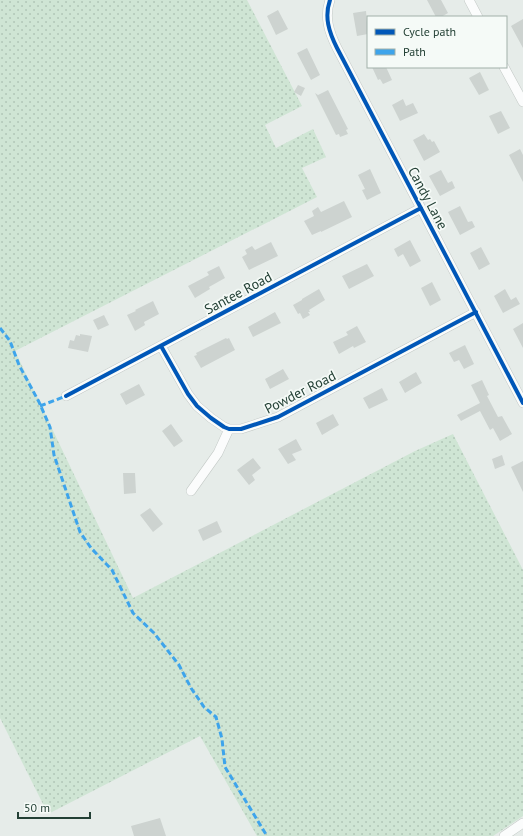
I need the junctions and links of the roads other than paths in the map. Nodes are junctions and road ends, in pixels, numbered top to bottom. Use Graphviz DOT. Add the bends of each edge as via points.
graph roads {
  1 [pos="330,0"];
  2 [pos="469,0"];
  3 [pos="477,16"];
  4 [pos="505,68"];
  5 [pos="523,102"];
  6 [pos="421,208"];
  7 [pos="476,312"];
  8 [pos="161,346"];
  9 [pos="66,396"];
  10 [pos="523,403"];
  11 [pos="229,429"];
  12 [pos="191,491"];
  13 [pos="523,823"];
  14 [pos="504,836"];
  1 -- 6 [label="street, Candy Lane" via="327,21 333,38"];
  2 -- 3 [label="street"];
  4 -- 5 [label="street"];
  6 -- 7 [label="street, Candy Lane"];
  6 -- 8 [label="street, Santee Road"];
  7 -- 10 [label="street, Candy Lane"];
  7 -- 11 [label="street, Powder Road" via="278,417 250,427"];
  8 -- 9 [label="street, Santee Road"];
  8 -- 11 [label="street" via="193,400 211,418"];
  11 -- 12 [label="street" via="218,452"];
  13 -- 14 [label="street"];
}
